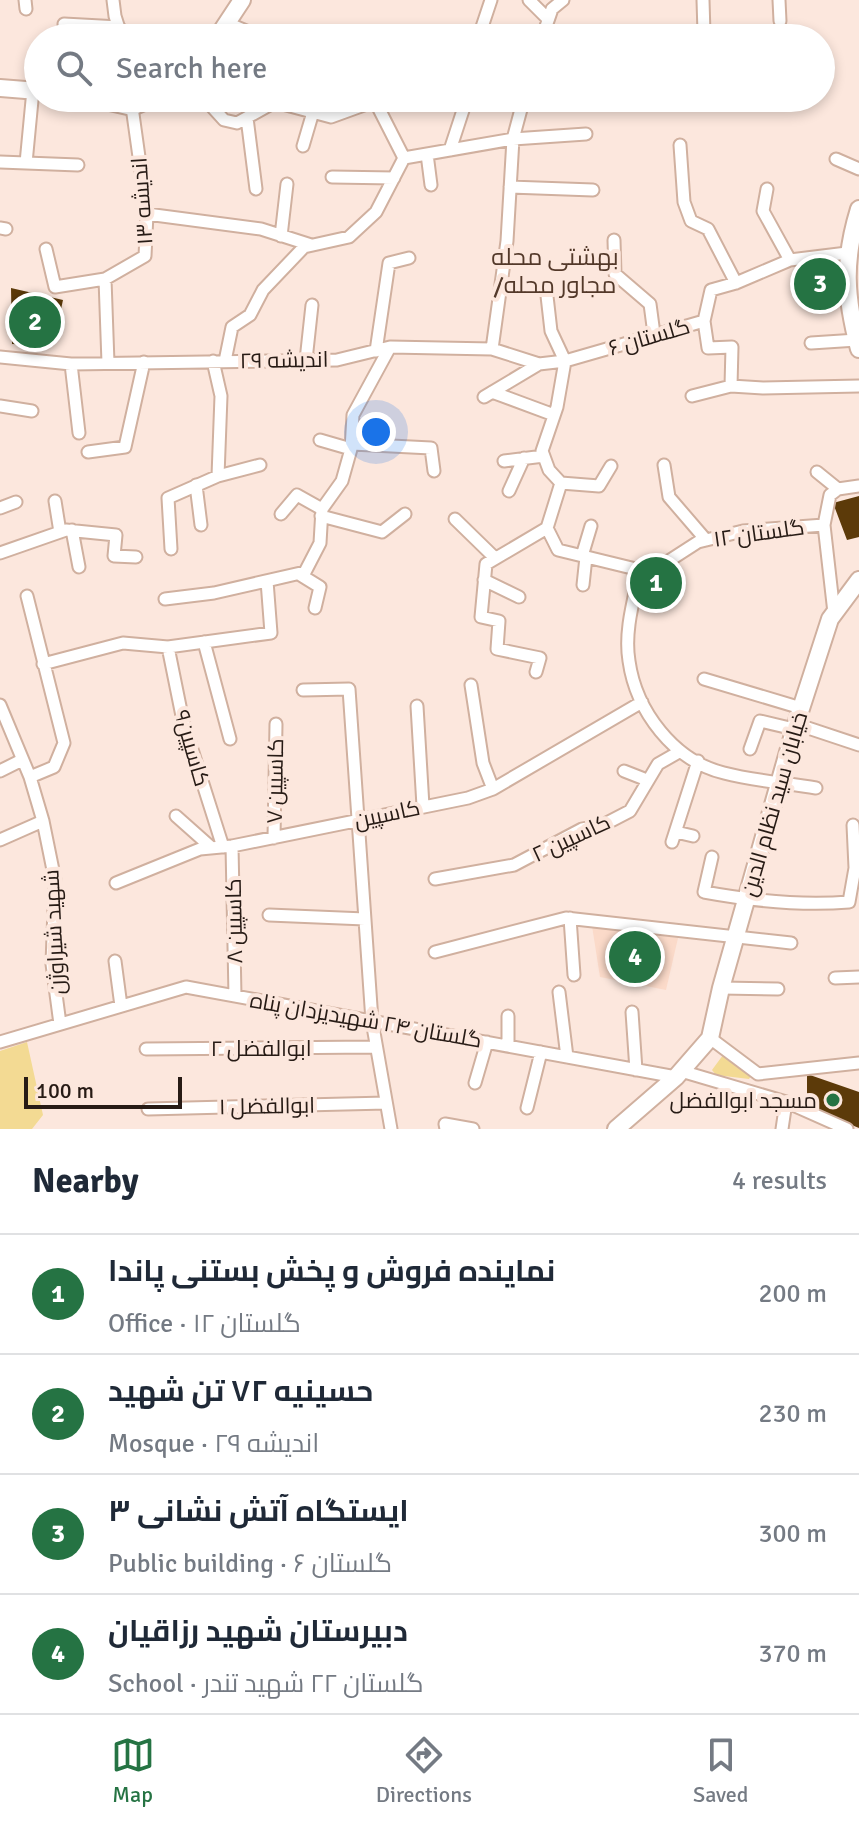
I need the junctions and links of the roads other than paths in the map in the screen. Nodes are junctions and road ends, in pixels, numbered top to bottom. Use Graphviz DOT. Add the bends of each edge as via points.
graph roads {
  1 [pos="113,0"];
  2 [pos="242,0"];
  3 [pos="491,0"];
  4 [pos="529,0"];
  5 [pos="563,0"];
  6 [pos="703,0"];
  7 [pos="779,0"];
  8 [pos="548,19"];
  9 [pos="780,21"];
  10 [pos="227,23"];
  11 [pos="118,24"];
  12 [pos="483,24"];
  13 [pos="546,24"];
  14 [pos="704,24"];
  15 [pos="0,88"];
  16 [pos="24,89"];
  17 [pos="32,112"];
  18 [pos="142,112"];
  19 [pos="217,112"];
  20 [pos="258,112"];
  21 [pos="313,112"];
  22 [pos="337,112"];
  23 [pos="344,112"];
  24 [pos="381,112"];
  25 [pos="462,112"];
  26 [pos="520,112"];
  27 [pos="336,115"];
  28 [pos="247,118"];
  29 [pos="586,134"];
  30 [pos="513,139"];
  31 [pos="680,145"];
  32 [pos="303,146"];
  33 [pos="450,150"];
  34 [pos="427,154"];
  35 [pos="404,158"];
  36 [pos="836,159"];
  37 [pos="0,162"];
  38 [pos="26,163"];
  39 [pos="78,165"];
  40 [pos="859,169"];
  41 [pos="332,177"];
  42 [pos="394,178"];
  43 [pos="287,184"];
  44 [pos="431,185"];
  45 [pos="510,187"];
  46 [pos="256,189"];
  47 [pos="767,189"];
  48 [pos="593,190"];
  49 [pos="859,209"];
  50 [pos="147,214"];
  51 [pos="856,230"];
  52 [pos="281,236"];
  53 [pos="614,240"];
  54 [pos="308,246"];
  55 [pos="46,249"];
  56 [pos="847,253"];
  57 [pos="409,258"];
  58 [pos="790,260"];
  59 [pos="105,279"];
  60 [pos="736,283"];
  61 [pos="547,296"];
  62 [pos="312,305"];
  63 [pos="704,321"];
  64 [pos="654,334"];
  65 [pos="811,343"];
  66 [pos="858,345"];
  67 [pos="390,347"];
  68 [pos="492,349"];
  69 [pos="376,351"];
  70 [pos="0,357"];
  71 [pos="306,360"];
  72 [pos="219,361"];
  73 [pos="565,361"];
  74 [pos="144,362"];
  75 [pos="108,363"];
  76 [pos="71,364"];
  77 [pos="539,364"];
  78 [pos="731,386"];
  79 [pos="859,386"];
  80 [pos="692,396"];
  81 [pos="0,406"];
  82 [pos="32,411"];
  83 [pos="554,415"];
  84 [pos="79,433"];
  85 [pos="320,440"];
  86 [pos="351,447"];
  87 [pos="88,452"];
  88 [pos="544,456"];
  89 [pos="524,458"];
  90 [pos="504,461"];
  91 [pos="260,465"];
  92 [pos="664,465"];
  93 [pos="611,466"];
  94 [pos="434,471"];
  95 [pos="817,472"];
  96 [pos="218,476"];
  97 [pos="561,483"];
  98 [pos="196,485"];
  99 [pos="859,486"];
  100 [pos="838,489"];
  101 [pos="509,491"];
  102 [pos="55,501"];
  103 [pos="16,502"];
  104 [pos="0,508"];
  105 [pos="322,512"];
  106 [pos="281,514"];
  107 [pos="405,514"];
  108 [pos="455,519"];
  109 [pos="201,525"];
  110 [pos="824,525"];
  111 [pos="591,526"];
  112 [pos="547,528"];
  113 [pos="66,531"];
  114 [pos="706,540"];
  115 [pos="171,549"];
  116 [pos="0,553"];
  117 [pos="136,557"];
  118 [pos="584,557"];
  119 [pos="495,558"];
  120 [pos="79,567"];
  121 [pos="640,570"];
  122 [pos="299,574"];
  123 [pos="484,580"];
  124 [pos="859,580"];
  125 [pos="267,581"];
  126 [pos="583,585"];
  127 [pos="27,596"];
  128 [pos="519,597"];
  129 [pos="165,599"];
  130 [pos="315,608"];
  131 [pos="834,613"];
  132 [pos="204,642"];
  133 [pos="168,647"];
  134 [pos="43,664"];
  135 [pos="536,672"];
  136 [pos="704,679"];
  137 [pos="471,685"];
  138 [pos="303,690"];
  139 [pos="642,702"];
  140 [pos="0,705"];
  141 [pos="417,706"];
  142 [pos="797,720"];
  143 [pos="276,724"];
  144 [pos="230,739"];
  145 [pos="859,745"];
  146 [pos="750,749"];
  147 [pos="679,752"];
  148 [pos="22,760"];
  149 [pos="698,761"];
  150 [pos="0,771"];
  151 [pos="624,771"];
  152 [pos="30,777"];
  153 [pos="647,780"];
  154 [pos="780,781"];
  155 [pos="816,788"];
  156 [pos="493,789"];
  157 [pos="423,806"];
  158 [pos="176,816"];
  159 [pos="358,820"];
  160 [pos="43,821"];
  161 [pos="853,825"];
  162 [pos="693,836"];
  163 [pos="274,838"];
  164 [pos="0,840"];
  165 [pos="222,847"];
  166 [pos="712,857"];
  167 [pos="857,868"];
  168 [pos="435,879"];
  169 [pos="116,883"];
  170 [pos="746,900"];
  171 [pos="269,915"];
  172 [pos="570,918"];
  173 [pos="365,919"];
  174 [pos="736,935"];
  175 [pos="791,943"];
  176 [pos="435,952"];
  177 [pos="115,961"];
  178 [pos="574,975"];
  179 [pos="859,977"];
  180 [pos="835,978"];
  181 [pos="721,988"];
  182 [pos="778,989"];
  183 [pos="559,992"];
  184 [pos="235,996"];
  185 [pos="121,1006"];
  186 [pos="632,1012"];
  187 [pos="508,1016"];
  188 [pos="372,1021"];
  189 [pos="60,1024"];
  190 [pos="710,1038"];
  191 [pos="0,1042"];
  192 [pos="487,1042"];
  193 [pos="508,1046"];
  194 [pos="376,1047"];
  195 [pos="146,1049"];
  196 [pos="541,1052"];
  197 [pos="567,1057"];
  198 [pos="859,1063"];
  199 [pos="636,1070"];
  200 [pos="678,1074"];
  201 [pos="758,1074"];
  202 [pos="475,1083"];
  203 [pos="754,1093"];
  204 [pos="786,1102"];
  205 [pos="386,1103"];
  206 [pos="527,1108"];
  207 [pos="148,1109"];
  208 [pos="391,1129"];
  209 [pos="446,1129"];
  210 [pos="473,1129"];
  211 [pos="616,1129"];
  212 [pos="782,1129"];
  213 [pos="846,1129"];
  1 -- 11 [label="street"];
  2 -- 10 [label="main road"];
  3 -- 12 [label="street"];
  4 -- 8 [label="street"];
  5 -- 8 [label="street"];
  6 -- 14 [label="street"];
  7 -- 9 [label="street"];
  8 -- 13 [label="street"];
  15 -- 16 [label="main road"];
  17 -- 38 [label="street"];
  18 -- 50 [label="street, اندیشه ۱۳"];
  19 -- 28 [label="street" via="237,123"];
  20 -- 28 [label="street"];
  21 -- 27 [label="street"];
  21 -- 32 [label="street"];
  22 -- 27 [label="street"];
  23 -- 27 [label="street"];
  24 -- 35 [label="street"];
  25 -- 33 [label="street"];
  26 -- 30 [label="street"];
  28 -- 46 [label="street"];
  29 -- 30 [label="street"];
  30 -- 33 [label="street"];
  30 -- 45 [label="street"];
  31 -- 60 [label="street" via="684,202 691,221 708,229"];
  33 -- 34 [label="street"];
  34 -- 35 [label="street"];
  34 -- 44 [label="street"];
  35 -- 42 [label="street"];
  36 -- 40 [label="street"];
  37 -- 38 [label="street"];
  38 -- 39 [label="street"];
  41 -- 42 [label="street"];
  42 -- 54 [label="street" via="376,212 349,237"];
  43 -- 52 [label="street"];
  45 -- 48 [label="street"];
  45 -- 68 [label="street"];
  47 -- 58 [label="street" via="763,211"];
  49 -- 51 [label="main road"];
  50 -- 52 [label="street"];
  50 -- 59 [label="street, اندیشه ۱۳" via="145,256"];
  51 -- 56 [label="main road"];
  52 -- 54 [label="street"];
  53 -- 64 [label="street" via="615,274 650,304"];
  54 -- 72 [label="street" via="263,290 250,315 232,327"];
  55 -- 59 [label="street, اندیشه ۱۳" via="55,287"];
  56 -- 58 [label="street, گلستان ۶"];
  56 -- 66 [label="main road" via="848,309"];
  57 -- 69 [label="street" via="389,263"];
  58 -- 60 [label="street, گلستان ۶"];
  59 -- 75 [label="street"];
  60 -- 63 [label="street, گلستان ۶" via="711,290"];
  61 -- 73 [label="street" via="551,331"];
  62 -- 71 [label="street"];
  63 -- 64 [label="street, گلستان ۶"];
  63 -- 78 [label="street" via="708,348 732,347"];
  64 -- 73 [label="street, گلستان ۶"];
  65 -- 66 [label="street"];
  67 -- 68 [label="street, اندیشه ۲۹"];
  67 -- 69 [label="street, اندیشه ۲۹"];
  67 -- 86 [label="street" via="353,415"];
  68 -- 77 [label="street, اندیشه ۲۹"];
  69 -- 71 [label="street, اندیشه ۲۹"];
  70 -- 76 [label="street, اندیشه ۲۹"];
  71 -- 72 [label="street, اندیشه ۲۹"];
  72 -- 74 [label="street, اندیشه ۲۹"];
  72 -- 96 [label="street"];
  73 -- 77 [label="street, اندیشه ۲۹"];
  73 -- 83 [label="street"];
  74 -- 75 [label="street, اندیشه ۲۹"];
  74 -- 87 [label="street" via="125,447"];
  75 -- 76 [label="street, اندیشه ۲۹"];
  76 -- 84 [label="street"];
  77 -- 83 [label="street" via="488,395"];
  78 -- 79 [label="street"];
  78 -- 80 [label="street"];
  81 -- 82 [label="street"];
  83 -- 88 [label="street"];
  85 -- 86 [label="street"];
  86 -- 94 [label="street" via="431,448"];
  86 -- 105 [label="street" via="342,481"];
  88 -- 89 [label="street"];
  88 -- 97 [label="street"];
  89 -- 90 [label="street"];
  89 -- 101 [label="street"];
  91 -- 96 [label="street"];
  92 -- 114 [label="street" via="669,497"];
  93 -- 97 [label="street" via="599,486"];
  95 -- 100 [label="street"];
  96 -- 98 [label="street"];
  97 -- 112 [label="street"];
  98 -- 109 [label="street"];
  98 -- 115 [label="street" via="168,498"];
  99 -- 100 [label="street"];
  100 -- 110 [label="street, گلستان ۱۲" via="830,495"];
  102 -- 113 [label="street"];
  103 -- 104 [label="street"];
  105 -- 106 [label="street" via="297,495"];
  105 -- 107 [label="street" via="382,532"];
  105 -- 122 [label="street" via="320,543"];
  108 -- 119 [label="street"];
  110 -- 114 [label="street, گلستان ۱۲" via="743,531"];
  110 -- 131 [label="street"];
  111 -- 118 [label="street"];
  112 -- 118 [label="street" via="558,550"];
  112 -- 119 [label="street"];
  113 -- 116 [label="street"];
  113 -- 117 [label="street" via="116,535 114,556"];
  113 -- 120 [label="street"];
  114 -- 121 [label="street, گلستان ۱۲"];
  118 -- 121 [label="street"];
  118 -- 126 [label="street"];
  119 -- 123 [label="street" via="486,564"];
  121 -- 139 [label="street" via="630,614 629,661"];
  122 -- 125 [label="street"];
  122 -- 130 [label="street" via="320,587"];
  123 -- 128 [label="street"];
  123 -- 135 [label="street" via="481,617 499,621 497,649 540,658"];
  124 -- 131 [label="main road, خیابان سید نظام الدین"];
  125 -- 129 [label="street"];
  125 -- 132 [label="street" via="271,633"];
  127 -- 134 [label="street"];
  131 -- 142 [label="main road, خیابان سید نظام الدین"];
  132 -- 133 [label="street"];
  132 -- 144 [label="street"];
  133 -- 134 [label="street" via="123,643"];
  133 -- 165 [label="street, کاسپین۹" via="183,721"];
  134 -- 152 [label="street" via="64,743 54,767"];
  136 -- 142 [label="street"];
  137 -- 156 [label="street" via="483,763"];
  138 -- 159 [label="street" via="349,689"];
  139 -- 147 [label="street"];
  139 -- 156 [label="street, کاسپین"];
  140 -- 148 [label="street, شهید شیراوژن"];
  141 -- 157 [label="street"];
  142 -- 145 [label="street"];
  142 -- 146 [label="street" via="760,721"];
  142 -- 154 [label="main road, خیابان سید نظام الدین"];
  143 -- 163 [label="street, کاسپین ۷"];
  147 -- 149 [label="street"];
  147 -- 153 [label="street, کاسپین ۲" via="658,764"];
  148 -- 150 [label="street"];
  148 -- 152 [label="street, شهید شیراوژن"];
  149 -- 154 [label="street" via="721,773"];
  149 -- 162 [label="street" via="674,837"];
  151 -- 153 [label="street"];
  152 -- 160 [label="street, شهید شیراوژن"];
  153 -- 168 [label="street, کاسپین ۲" via="630,811 603,825 582,829 514,865"];
  154 -- 155 [label="street"];
  154 -- 170 [label="main road, خیابان سید نظام الدین"];
  156 -- 157 [label="street, کاسپین"];
  157 -- 159 [label="street, کاسپین"];
  158 -- 165 [label="street"];
  159 -- 163 [label="street, کاسپین"];
  159 -- 173 [label="street"];
  160 -- 164 [label="street"];
  160 -- 189 [label="street, شهید شیراوژن" via="55,880 52,964"];
  161 -- 167 [label="street"];
  163 -- 165 [label="street, کاسپین"];
  165 -- 169 [label="street, کاسپین" via="200,849"];
  165 -- 184 [label="street, کاسپین ۸"];
  166 -- 170 [label="street" via="704,892"];
  167 -- 170 [label="street" via="849,902"];
  170 -- 174 [label="main road, خیابان سید نظام الدین"];
  171 -- 173 [label="street"];
  172 -- 174 [label="street"];
  172 -- 176 [label="street"];
  172 -- 178 [label="street"];
  173 -- 188 [label="street"];
  174 -- 175 [label="street"];
  174 -- 181 [label="main road, خیابان سید نظام الدین"];
  177 -- 185 [label="street"];
  179 -- 180 [label="street"];
  181 -- 182 [label="street"];
  181 -- 190 [label="main road, خیابان سید نظام الدین"];
  183 -- 197 [label="street"];
  184 -- 185 [label="street, گلستان ۲۴ شهیدیزدان پناه" via="186,987"];
  184 -- 188 [label="street, گلستان ۲۴ شهیدیزدان پناه"];
  185 -- 189 [label="street, گلستان ۲۴ شهیدیزدان پناه"];
  186 -- 199 [label="street"];
  187 -- 193 [label="street"];
  188 -- 192 [label="street, گلستان ۲۴ شهیدیزدان پناه"];
  188 -- 194 [label="street"];
  189 -- 191 [label="street, گلستان ۲۴ شهیدیزدان پناه"];
  190 -- 200 [label="main road"];
  190 -- 201 [label="street"];
  192 -- 193 [label="street, گلستان ۲۴ شهیدیزدان پناه"];
  192 -- 202 [label="street"];
  193 -- 196 [label="street, گلستان ۲۴ شهیدیزدان پناه"];
  194 -- 195 [label="street, ابوالفضل ۲"];
  194 -- 205 [label="street"];
  196 -- 197 [label="street, گلستان ۲۴ شهیدیزدان پناه"];
  196 -- 206 [label="street"];
  197 -- 199 [label="street, گلستان ۲۴ شهیدیزدان پناه"];
  198 -- 201 [label="street"];
  199 -- 200 [label="street, گلستان ۲۴ شهیدیزدان پناه"];
  200 -- 203 [label="street, گلستان ۲۴ شهیدیزدان پناه"];
  200 -- 211 [label="main road"];
  201 -- 203 [label="street"];
  203 -- 204 [label="street, گلستان ۲۴ شهیدیزدان پناه"];
  204 -- 212 [label="street"];
  204 -- 213 [label="street, گلستان ۲۴ شهیدیزدان پناه"];
  205 -- 207 [label="street, ابوالفضل ۱"];
  205 -- 208 [label="street"];
  209 -- 210 [label="street" via="445,1124"];
}
